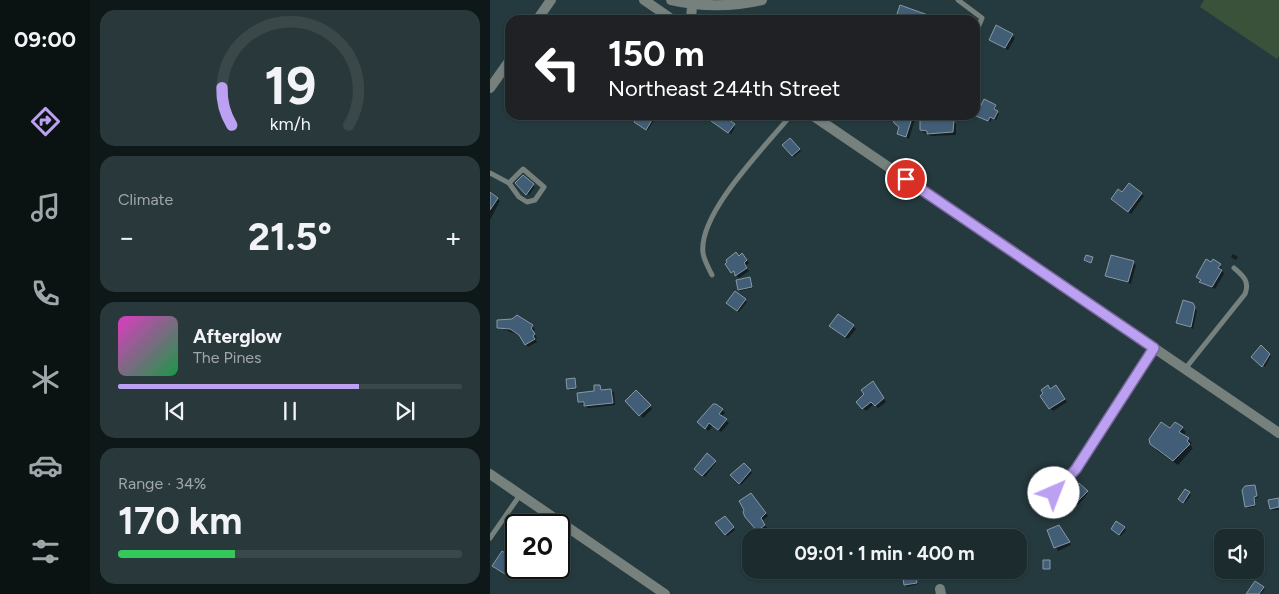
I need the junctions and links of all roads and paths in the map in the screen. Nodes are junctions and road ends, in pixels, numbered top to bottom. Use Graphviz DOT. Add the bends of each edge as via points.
graph roads {
  1 [pos="551,0"];
  2 [pos="644,0"];
  3 [pos="671,0"];
  4 [pos="762,0"];
  5 [pos="958,0"];
  6 [pos="692,5"];
  7 [pos="540,15"];
  8 [pos="666,15"];
  9 [pos="691,15"];
  10 [pos="978,15"];
  11 [pos="505,67"];
  12 [pos="490,88"];
  13 [pos="787,120"];
  14 [pos="819,120"];
  15 [pos="490,173"];
  16 [pos="509,183"];
  17 [pos="1234,268"];
  18 [pos="712,275"];
  19 [pos="1154,348"];
  20 [pos="1185,369"];
  21 [pos="1279,433"];
  22 [pos="490,474"];
  23 [pos="520,495"];
  24 [pos="1042,504"];
  25 [pos="490,538"];
  26 [pos="665,594"];
  1 -- 7 [label="street"];
  2 -- 8 [label="street"];
  3 -- 6 [label="street"];
  4 -- 6 [label="street" via="724,6"];
  5 -- 10 [label="lane"];
  6 -- 9 [label="street"];
  11 -- 12 [label="street"];
  13 -- 18 [label="lane" via="714,212 703,254"];
  14 -- 19 [label="street"];
  15 -- 16 [label="lane"];
  16 -- 16 [label="lane" via="527,202 535,200 544,187 523,170"];
  17 -- 20 [label="lane" via="1248,284 1245,294"];
  19 -- 20 [label="street"];
  19 -- 24 [label="lane" via="1076,469"];
  20 -- 21 [label="street"];
  22 -- 23 [label="street"];
  23 -- 25 [label="lane"];
  23 -- 26 [label="street"];
}
